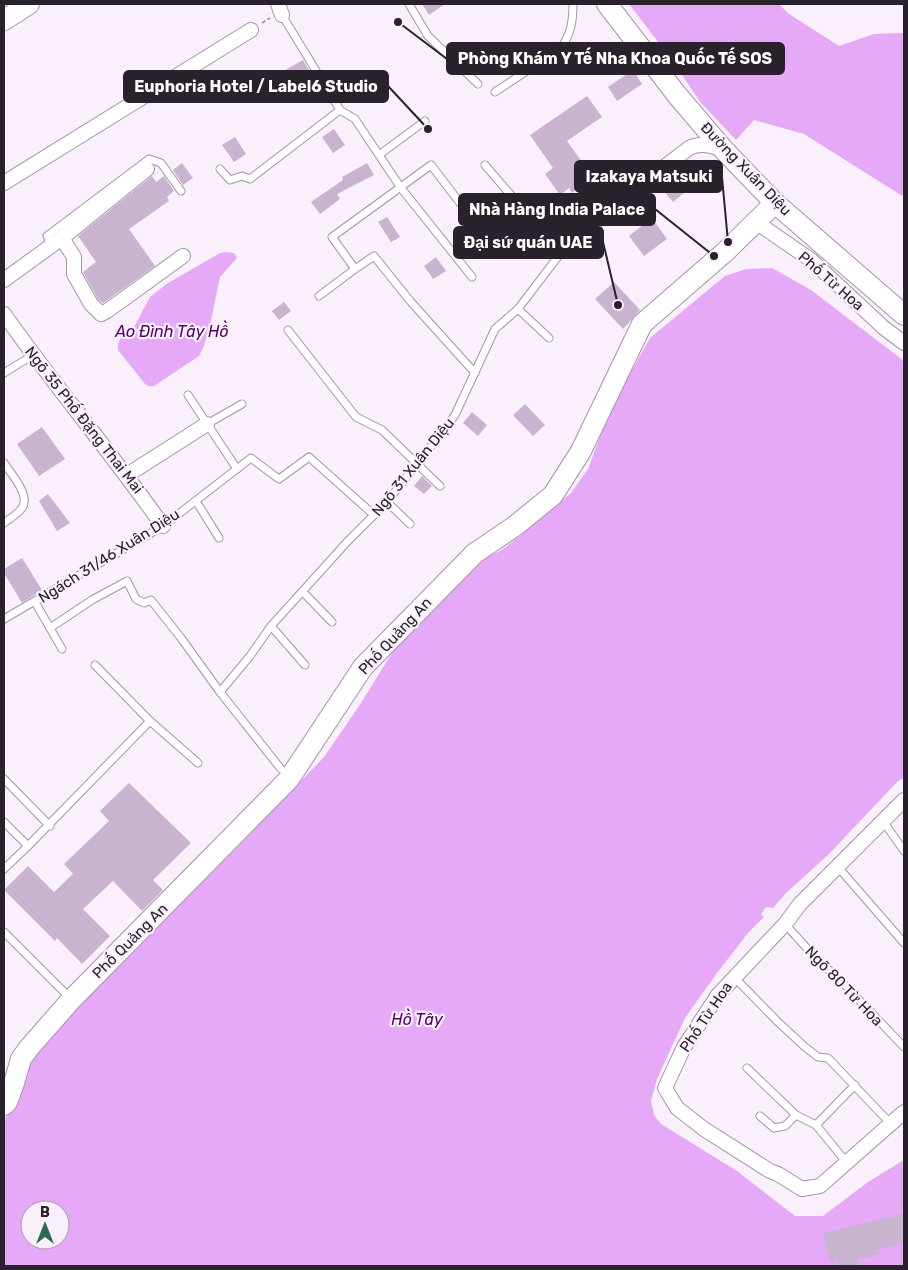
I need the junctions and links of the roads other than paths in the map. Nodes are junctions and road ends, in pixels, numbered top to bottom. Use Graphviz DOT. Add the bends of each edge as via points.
graph roads {
  1 [pos="409,4"];
  2 [pos="573,4"];
  3 [pos="608,4"];
  4 [pos="280,10"];
  5 [pos="251,30"];
  6 [pos="478,84"];
  7 [pos="495,92"];
  8 [pos="340,110"];
  9 [pos="425,121"];
  10 [pos="723,149"];
  11 [pos="379,155"];
  12 [pos="485,165"];
  13 [pos="147,169"];
  14 [pos="220,169"];
  15 [pos="4,183"];
  16 [pos="401,188"];
  17 [pos="181,191"];
  18 [pos="775,203"];
  19 [pos="466,212"];
  20 [pos="756,222"];
  21 [pos="56,242"];
  22 [pos="563,250"];
  23 [pos="183,256"];
  24 [pos="355,269"];
  25 [pos="472,277"];
  26 [pos="4,280"];
  27 [pos="319,296"];
  28 [pos="518,310"];
  29 [pos="4,314"];
  30 [pos="904,315"];
  31 [pos="288,330"];
  32 [pos="549,338"];
  33 [pos="904,342"];
  34 [pos="33,354"];
  35 [pos="4,373"];
  36 [pos="475,373"];
  37 [pos="188,395"];
  38 [pos="242,404"];
  39 [pos="207,424"];
  40 [pos="4,463"];
  41 [pos="417,464"];
  42 [pos="237,469"];
  43 [pos="127,476"];
  44 [pos="440,486"];
  45 [pos="196,501"];
  46 [pos="387,502"];
  47 [pos="374,515"];
  48 [pos="4,524"];
  49 [pos="410,524"];
  50 [pos="163,526"];
  51 [pos="219,538"];
  52 [pos="303,592"];
  53 [pos="35,602"];
  54 [pos="4,619"];
  55 [pos="332,622"];
  56 [pos="272,626"];
  57 [pos="50,628"];
  58 [pos="62,650"];
  59 [pos="95,665"];
  60 [pos="304,665"];
  61 [pos="220,692"];
  62 [pos="150,721"];
  63 [pos="198,763"];
  64 [pos="281,769"];
  65 [pos="4,779"];
  66 [pos="904,800"];
  67 [pos="882,821"];
  68 [pos="4,822"];
  69 [pos="50,826"];
  70 [pos="28,846"];
  71 [pos="904,851"];
  72 [pos="838,867"];
  73 [pos="4,869"];
  74 [pos="785,924"];
  75 [pos="4,932"];
  76 [pos="904,943"];
  77 [pos="734,977"];
  78 [pos="72,1000"];
  79 [pos="904,1047"];
  80 [pos="747,1068"];
  81 [pos="855,1085"];
  82 [pos="4,1105"];
  83 [pos="904,1112"];
  84 [pos="796,1115"];
  85 [pos="760,1116"];
  86 [pos="891,1124"];
  87 [pos="816,1125"];
  88 [pos="848,1163"];
  1 -- 6 [label="lane" via="428,36"];
  2 -- 7 [label="lane" via="567,39 560,49"];
  3 -- 10 [label="street, Đường Xuân Diệu"];
  4 -- 8 [label="lane"];
  5 -- 15 [label="street"];
  8 -- 11 [label="lane" via="355,120"];
  8 -- 14 [label="lane" via="250,179 242,176 230,180"];
  9 -- 11 [label="lane"];
  10 -- 18 [label="street, Đường Xuân Diệu"];
  10 -- 22 [label="street" via="702,144 689,148"];
  11 -- 16 [label="lane"];
  12 -- 22 [label="lane"];
  13 -- 21 [label="street"];
  16 -- 19 [label="lane" via="431,165"];
  16 -- 24 [label="lane" via="332,237"];
  16 -- 25 [label="lane"];
  17 -- 21 [label="lane" via="161,163 149,159 47,236"];
  18 -- 20 [label="street, Phố Quảng An"];
  18 -- 30 [label="street, Đường Xuân Diệu"];
  20 -- 33 [label="street, Phố Từ Hoa" via="811,260 884,328"];
  20 -- 78 [label="street, Phố Quảng An" via="642,324 581,452 553,495 475,553 363,668 289,779"];
  21 -- 23 [label="street" via="74,257 74,274 91,304 101,314"];
  21 -- 26 [label="street"];
  22 -- 28 [label="lane, Ngõ 31 Xuân Diệu"];
  24 -- 27 [label="lane"];
  24 -- 36 [label="lane" via="374,256"];
  28 -- 32 [label="lane"];
  28 -- 36 [label="lane, Ngõ 31 Xuân Diệu" via="496,329"];
  29 -- 34 [label="street, Ngõ 35 Phố Đặng Thai Mai"];
  31 -- 41 [label="lane" via="356,417 382,430"];
  34 -- 35 [label="lane"];
  34 -- 43 [label="street, Ngõ 35 Phố Đặng Thai Mai"];
  36 -- 41 [label="lane, Ngõ 31 Xuân Diệu" via="455,415"];
  37 -- 39 [label="lane"];
  38 -- 39 [label="lane"];
  39 -- 42 [label="lane"];
  39 -- 43 [label="street"];
  40 -- 48 [label="lane" via="25,501 22,510"];
  41 -- 44 [label="lane"];
  41 -- 46 [label="lane, Ngõ 31 Xuân Diệu"];
  42 -- 45 [label="lane, Ngách 31/46 Xuân Diệu"];
  42 -- 47 [label="lane, Ngách 31/46 Xuân Diệu" via="251,458 279,479 309,457"];
  43 -- 50 [label="street, Ngõ 35 Phố Đặng Thai Mai"];
  45 -- 50 [label="lane, Ngách 31/46 Xuân Diệu"];
  45 -- 51 [label="lane"];
  46 -- 47 [label="lane, Ngõ 31 Xuân Diệu"];
  46 -- 49 [label="lane"];
  47 -- 52 [label="lane, Ngõ 31 Xuân Diệu"];
  50 -- 53 [label="lane, Ngách 31/46 Xuân Diệu"];
  52 -- 55 [label="lane"];
  52 -- 56 [label="lane, Ngõ 31 Xuân Diệu"];
  53 -- 54 [label="lane, Ngách 31/46 Xuân Diệu"];
  53 -- 57 [label="lane"];
  56 -- 60 [label="lane"];
  56 -- 61 [label="lane, Ngõ 31 Xuân Diệu"];
  57 -- 58 [label="lane"];
  57 -- 61 [label="lane" via="127,581 136,599 144,603 151,600"];
  59 -- 62 [label="lane"];
  61 -- 64 [label="lane"];
  62 -- 63 [label="lane"];
  62 -- 69 [label="lane"];
  65 -- 69 [label="lane"];
  66 -- 67 [label="street, Phố Từ Hoa"];
  67 -- 71 [label="lane"];
  67 -- 72 [label="street, Phố Từ Hoa"];
  68 -- 70 [label="lane"];
  69 -- 70 [label="lane"];
  70 -- 73 [label="lane"];
  72 -- 74 [label="street, Phố Từ Hoa" via="800,904"];
  72 -- 76 [label="lane"];
  74 -- 77 [label="street, Phố Từ Hoa"];
  74 -- 79 [label="lane, Ngõ 80 Từ Hoa"];
  75 -- 78 [label="lane"];
  77 -- 81 [label="lane" via="778,1022 818,1057 828,1058"];
  77 -- 88 [label="street, Phố Từ Hoa" via="684,1046 665,1088 677,1108 704,1129 802,1190 820,1186"];
  78 -- 82 [label="street, Phố Quảng An" via="21,1059"];
  80 -- 84 [label="lane"];
  81 -- 86 [label="lane"];
  81 -- 87 [label="lane"];
  83 -- 86 [label="street, Phố Từ Hoa"];
  84 -- 85 [label="lane" via="786,1126 774,1128"];
  84 -- 87 [label="lane"];
  86 -- 88 [label="street, Phố Từ Hoa"];
  87 -- 88 [label="lane"];
}
